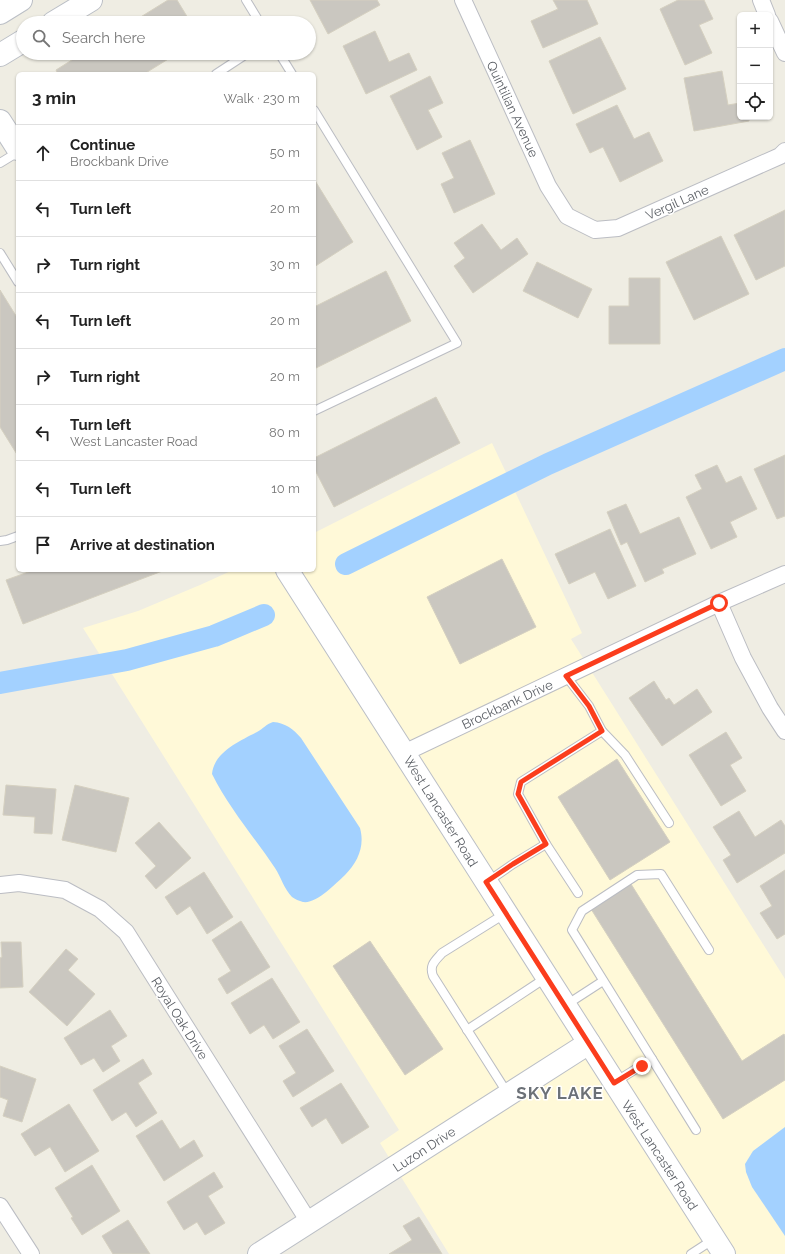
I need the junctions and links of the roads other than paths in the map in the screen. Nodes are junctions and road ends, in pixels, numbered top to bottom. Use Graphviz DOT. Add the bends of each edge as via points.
graph roads {
  1 [pos="21,0"];
  2 [pos="91,0"];
  3 [pos="246,0"];
  4 [pos="463,0"];
  5 [pos="761,0"];
  6 [pos="766,12"];
  7 [pos="0,13"];
  8 [pos="65,16"];
  9 [pos="256,16"];
  10 [pos="773,27"];
  11 [pos="16,45"];
  12 [pos="785,53"];
  13 [pos="0,55"];
  14 [pos="237,60"];
  15 [pos="283,60"];
  16 [pos="219,72"];
  17 [pos="291,72"];
  18 [pos="316,113"];
  19 [pos="0,123"];
  20 [pos="16,148"];
  21 [pos="785,151"];
  22 [pos="16,152"];
  23 [pos="0,163"];
  24 [pos="567,216"];
  25 [pos="0,253"];
  26 [pos="16,279"];
  27 [pos="316,410"];
  28 [pos="16,537"];
  29 [pos="0,541"];
  30 [pos="288,572"];
  31 [pos="785,574"];
  32 [pos="719,603"];
  33 [pos="566,676"];
  34 [pos="602,731"];
  35 [pos="785,731"];
  36 [pos="404,753"];
  37 [pos="669,823"];
  38 [pos="546,844"];
  39 [pos="486,882"];
  40 [pos="0,885"];
  41 [pos="578,892"];
  42 [pos="506,913"];
  43 [pos="709,950"];
  44 [pos="547,977"];
  45 [pos="603,981"];
  46 [pos="565,1006"];
  47 [pos="467,1030"];
  48 [pos="589,1043"];
  49 [pos="652,1059"];
  50 [pos="614,1083"];
  51 [pos="508,1095"];
  52 [pos="696,1130"];
  53 [pos="0,1206"];
  54 [pos="309,1222"];
  55 [pos="719,1246"];
  56 [pos="31,1254"];
  57 [pos="259,1254"];
  58 [pos="691,1254"];
  1 -- 7 [label="street"];
  2 -- 8 [label="street"];
  3 -- 9 [label="lane"];
  4 -- 24 [label="street, Quintilian Avenue" via="548,186"];
  5 -- 6 [label="street"];
  10 -- 12 [label="street"];
  11 -- 13 [label="street"];
  14 -- 16 [label="lane"];
  15 -- 17 [label="lane"];
  18 -- 27 [label="lane" via="457,343"];
  19 -- 20 [label="street"];
  21 -- 24 [label="street, Vergil Lane" via="780,156 618,228 595,230"];
  22 -- 23 [label="lane"];
  25 -- 26 [label="lane"];
  28 -- 29 [label="lane"];
  30 -- 36 [label="street, West Lancaster Road"];
  31 -- 32 [label="street, Brockbank Drive"];
  32 -- 33 [label="street, Brockbank Drive"];
  32 -- 35 [label="street" via="742,658"];
  33 -- 34 [label="lane" via="589,706"];
  33 -- 36 [label="street, Brockbank Drive"];
  34 -- 37 [label="lane" via="625,755"];
  34 -- 38 [label="lane" via="521,782 518,794"];
  36 -- 39 [label="street, West Lancaster Road"];
  38 -- 39 [label="lane"];
  38 -- 41 [label="lane"];
  39 -- 42 [label="street, West Lancaster Road"];
  40 -- 54 [label="street, Royal Oak Drive" via="19,883 65,890 100,909 126,932"];
  42 -- 44 [label="street, West Lancaster Road"];
  42 -- 47 [label="lane" via="442,953 432,966 433,976"];
  43 -- 45 [label="lane" via="661,874 637,875 582,911 572,930"];
  44 -- 46 [label="street, West Lancaster Road"];
  44 -- 47 [label="lane"];
  45 -- 46 [label="lane"];
  45 -- 49 [label="lane"];
  46 -- 48 [label="street, West Lancaster Road"];
  47 -- 51 [label="lane"];
  48 -- 50 [label="street, West Lancaster Road"];
  48 -- 51 [label="street, Luzon Drive"];
  49 -- 50 [label="lane"];
  49 -- 52 [label="lane"];
  50 -- 55 [label="street, West Lancaster Road"];
  51 -- 54 [label="street, Luzon Drive"];
  53 -- 56 [label="street"];
  54 -- 57 [label="street, Luzon Drive"];
  55 -- 58 [label="lane"];
}
